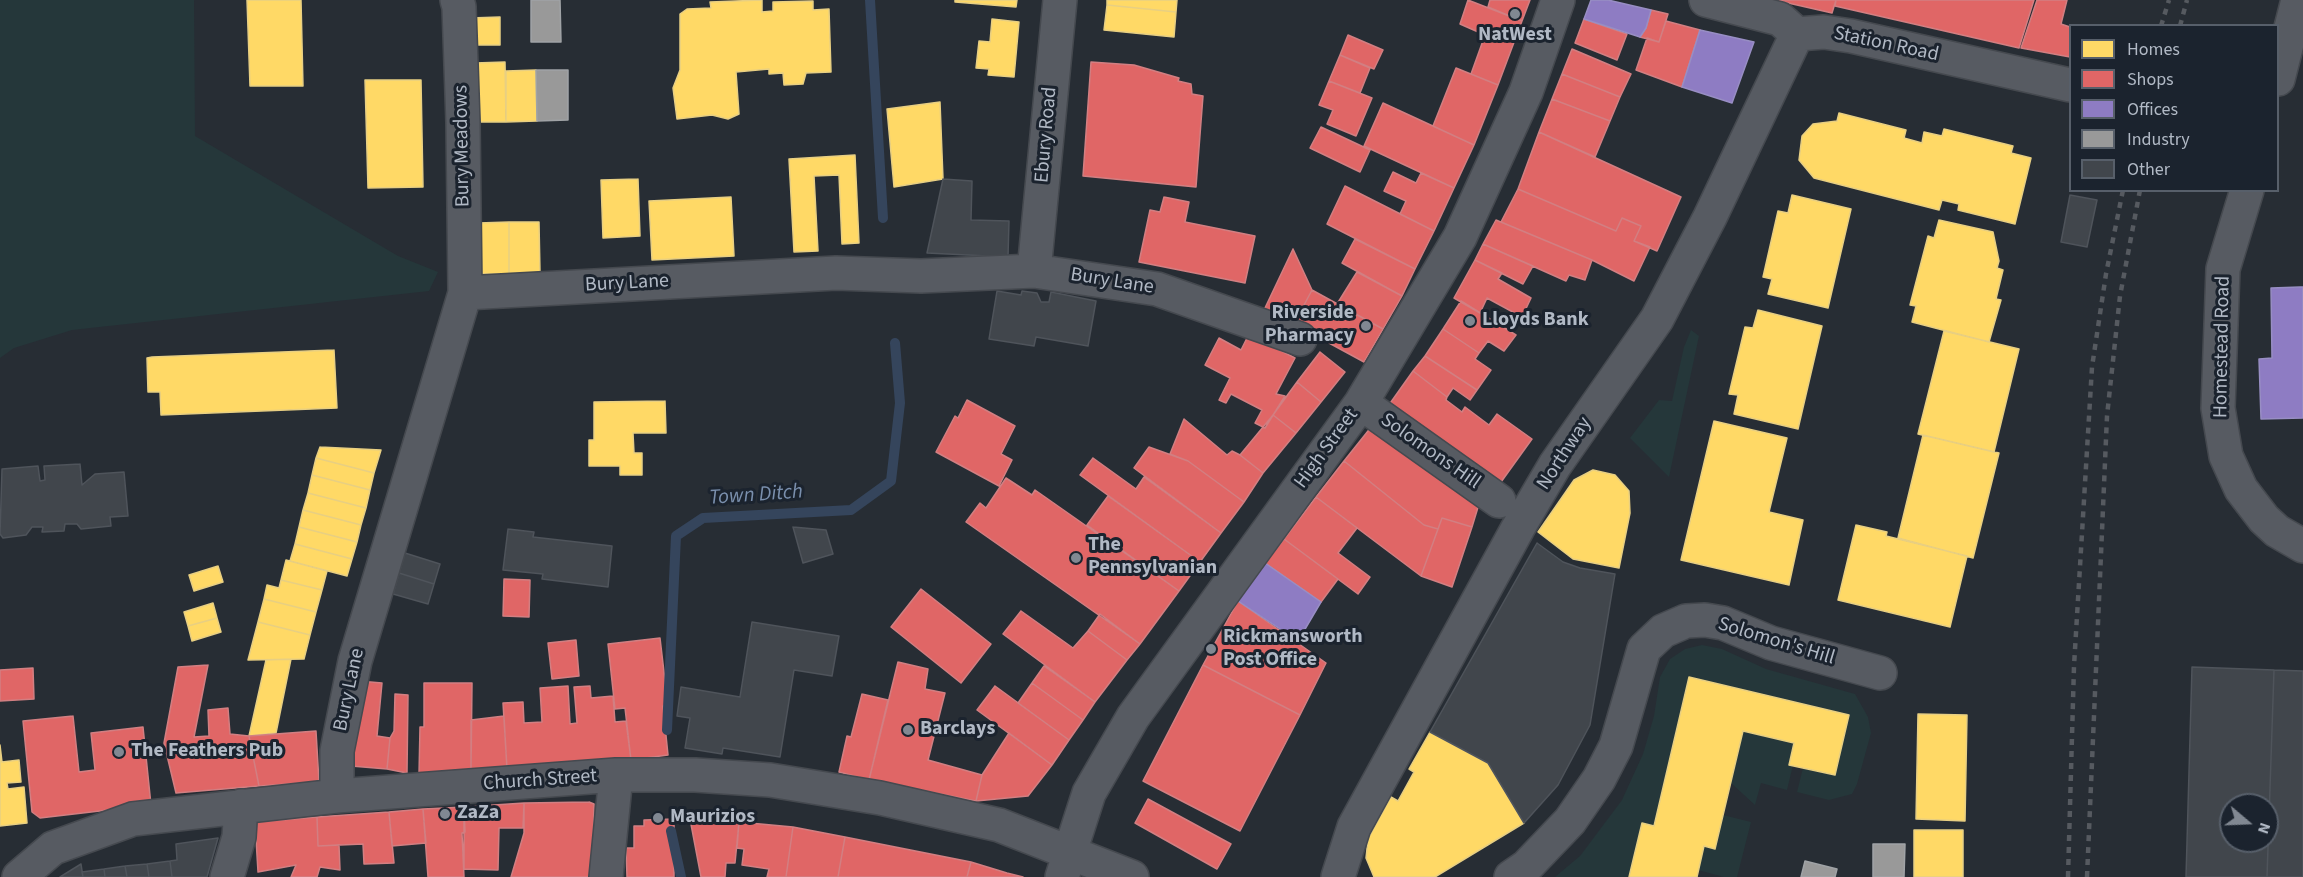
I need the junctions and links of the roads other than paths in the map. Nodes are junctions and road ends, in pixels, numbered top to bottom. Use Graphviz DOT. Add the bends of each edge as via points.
graph roads {
  1 [pos="456,0"];
  2 [pos="1060,0"];
  3 [pos="1558,0"];
  4 [pos="1706,0"];
  5 [pos="2298,0"];
  6 [pos="1797,34"];
  7 [pos="2279,71"];
  8 [pos="2069,85"];
  9 [pos="2246,192"];
  10 [pos="1034,271"];
  11 [pos="465,293"];
  12 [pos="1300,339"];
  13 [pos="1361,403"];
  14 [pos="1499,501"];
  15 [pos="2303,546"];
  16 [pos="1880,673"];
  17 [pos="616,775"];
  18 [pos="337,796"];
  19 [pos="241,806"];
  20 [pos="1065,865"];
  21 [pos="20,877"];
  22 [pos="227,877"];
  23 [pos="606,877"];
  24 [pos="1132,877"];
  25 [pos="1338,877"];
  26 [pos="1511,877"];
  1 -- 11 [label="street, Bury Meadows"];
  2 -- 10 [label="street, Ebury Road"];
  3 -- 13 [label="street, High Street" via="1527,92 1460,237"];
  4 -- 6 [label="street" via="1780,19"];
  5 -- 7 [label="street"];
  6 -- 8 [label="street, Station Road" via="1851,36"];
  6 -- 25 [label="street, Northway" via="1657,319 1555,465 1518,528 1354,826"];
  9 -- 15 [label="street, Homestead Road" via="2223,269 2218,408 2226,456 2241,489 2277,531"];
  10 -- 11 [label="street, Bury Lane" via="921,276 836,273"];
  10 -- 12 [label="street, Bury Lane" via="1158,289"];
  11 -- 18 [label="street, Bury Lane" via="355,661 337,751"];
  13 -- 14 [label="street, Solomons Hill"];
  13 -- 20 [label="street, High Street" via="1133,717 1089,793"];
  16 -- 26 [label="street, Solomon's Hill" via="1771,643 1723,623 1686,621 1663,631 1644,649 1616,746 1599,779 1570,821 1527,866"];
  17 -- 18 [label="street, Church Street"];
  17 -- 20 [label="street, Church Street" via="770,780 880,798 999,825"];
  17 -- 23 [label="street"];
  18 -- 19 [label="street, Church Street"];
  19 -- 21 [label="street, Church Street" via="133,819 53,848"];
  19 -- 22 [label="street" via="239,837"];
  20 -- 24 [label="street"];
}
